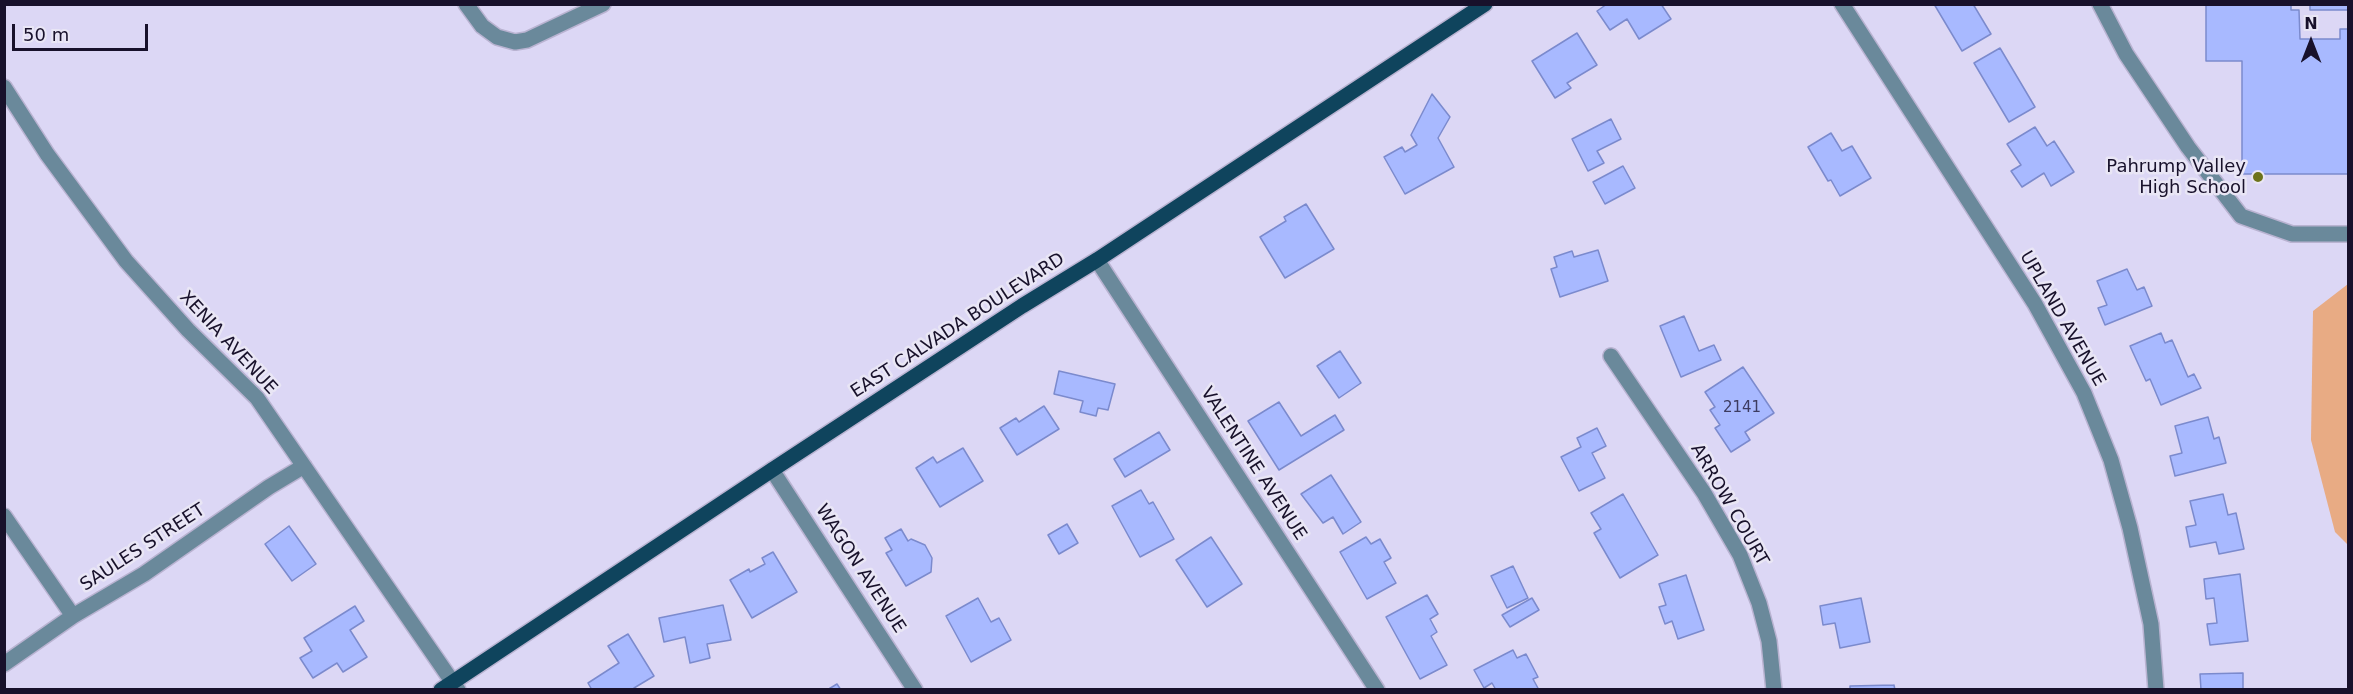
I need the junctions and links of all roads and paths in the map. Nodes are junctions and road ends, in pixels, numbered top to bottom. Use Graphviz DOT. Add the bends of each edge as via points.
graph roads {
  1 [pos="466,4"];
  2 [pos="603,4"];
  3 [pos="1485,4"];
  4 [pos="1842,4"];
  5 [pos="2100,4"];
  6 [pos="4,87"];
  7 [pos="2349,234"];
  8 [pos="1097,260"];
  9 [pos="1611,356"];
  10 [pos="304,466"];
  11 [pos="772,470"];
  12 [pos="4,516"];
  13 [pos="73,616"];
  14 [pos="4,664"];
  15 [pos="451,687"];
  16 [pos="915,690"];
  17 [pos="1377,690"];
  18 [pos="1774,690"];
  19 [pos="2156,690"];
  1 -- 2 [label="street" via="496,37 515,42"];
  3 -- 8 [label="main road, EAST CALVADA BOULEVARD"];
  4 -- 19 [label="street, UPLAND AVENUE" via="2035,304 2084,393 2110,460 2130,528 2151,624"];
  5 -- 7 [label="street" via="2126,54 2188,147 2241,216 2292,234"];
  6 -- 10 [label="street, XENIA AVENUE" via="47,154 126,261 257,398"];
  8 -- 11 [label="main road, EAST CALVADA BOULEVARD"];
  8 -- 17 [label="street, VALENTINE AVENUE"];
  9 -- 18 [label="street, ARROW COURT" via="1740,555 1760,603"];
  10 -- 13 [label="street, SAULES STREET" via="144,574"];
  10 -- 15 [label="street, XENIA AVENUE"];
  11 -- 15 [label="main road, EAST CALVADA BOULEVARD"];
  11 -- 16 [label="street, WAGON AVENUE"];
  12 -- 13 [label="street"];
  13 -- 14 [label="street, SAULES STREET"];
}
